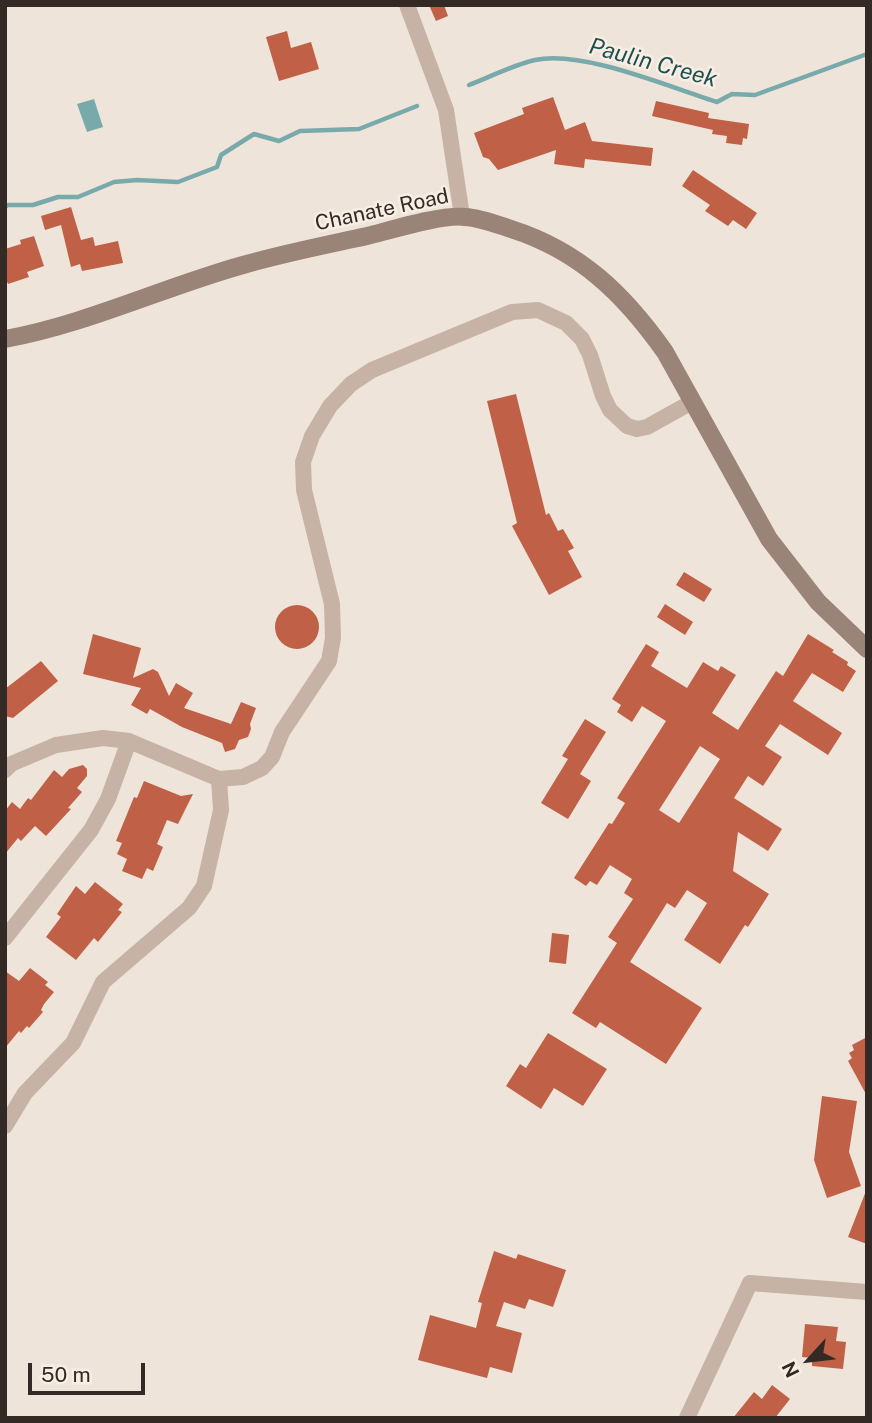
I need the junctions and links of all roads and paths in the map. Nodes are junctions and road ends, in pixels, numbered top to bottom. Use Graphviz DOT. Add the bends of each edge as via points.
graph roads {
  1 [pos="407,5"];
  2 [pos="462,216"];
  3 [pos="5,338"];
  4 [pos="692,402"];
  5 [pos="867,649"];
  6 [pos="129,741"];
  7 [pos="5,770"];
  8 [pos="219,779"];
  9 [pos="5,938"];
  10 [pos="5,1126"];
  11 [pos="867,1292"];
  12 [pos="687,1418"];
  1 -- 2 [label="street" via="446,110"];
  2 -- 3 [label="street, Chanate Road" via="243,264"];
  2 -- 4 [label="street, Chanate Road" via="538,238 600,276 649,330"];
  4 -- 5 [label="street, Chanate Road" via="779,554 825,610"];
  4 -- 8 [label="street" via="647,427 627,426 610,410 582,339 566,323 538,310 512,312 481,324 372,370 351,384 330,406 303,462 304,490 332,604 329,661 267,763 243,777"];
  6 -- 7 [label="street" via="103,738 56,745"];
  6 -- 8 [label="street"];
  6 -- 9 [label="street" via="91,830"];
  8 -- 10 [label="street" via="221,810 204,886 189,908 103,982 73,1043 25,1093"];
  11 -- 12 [label="street" via="750,1283"];
}
